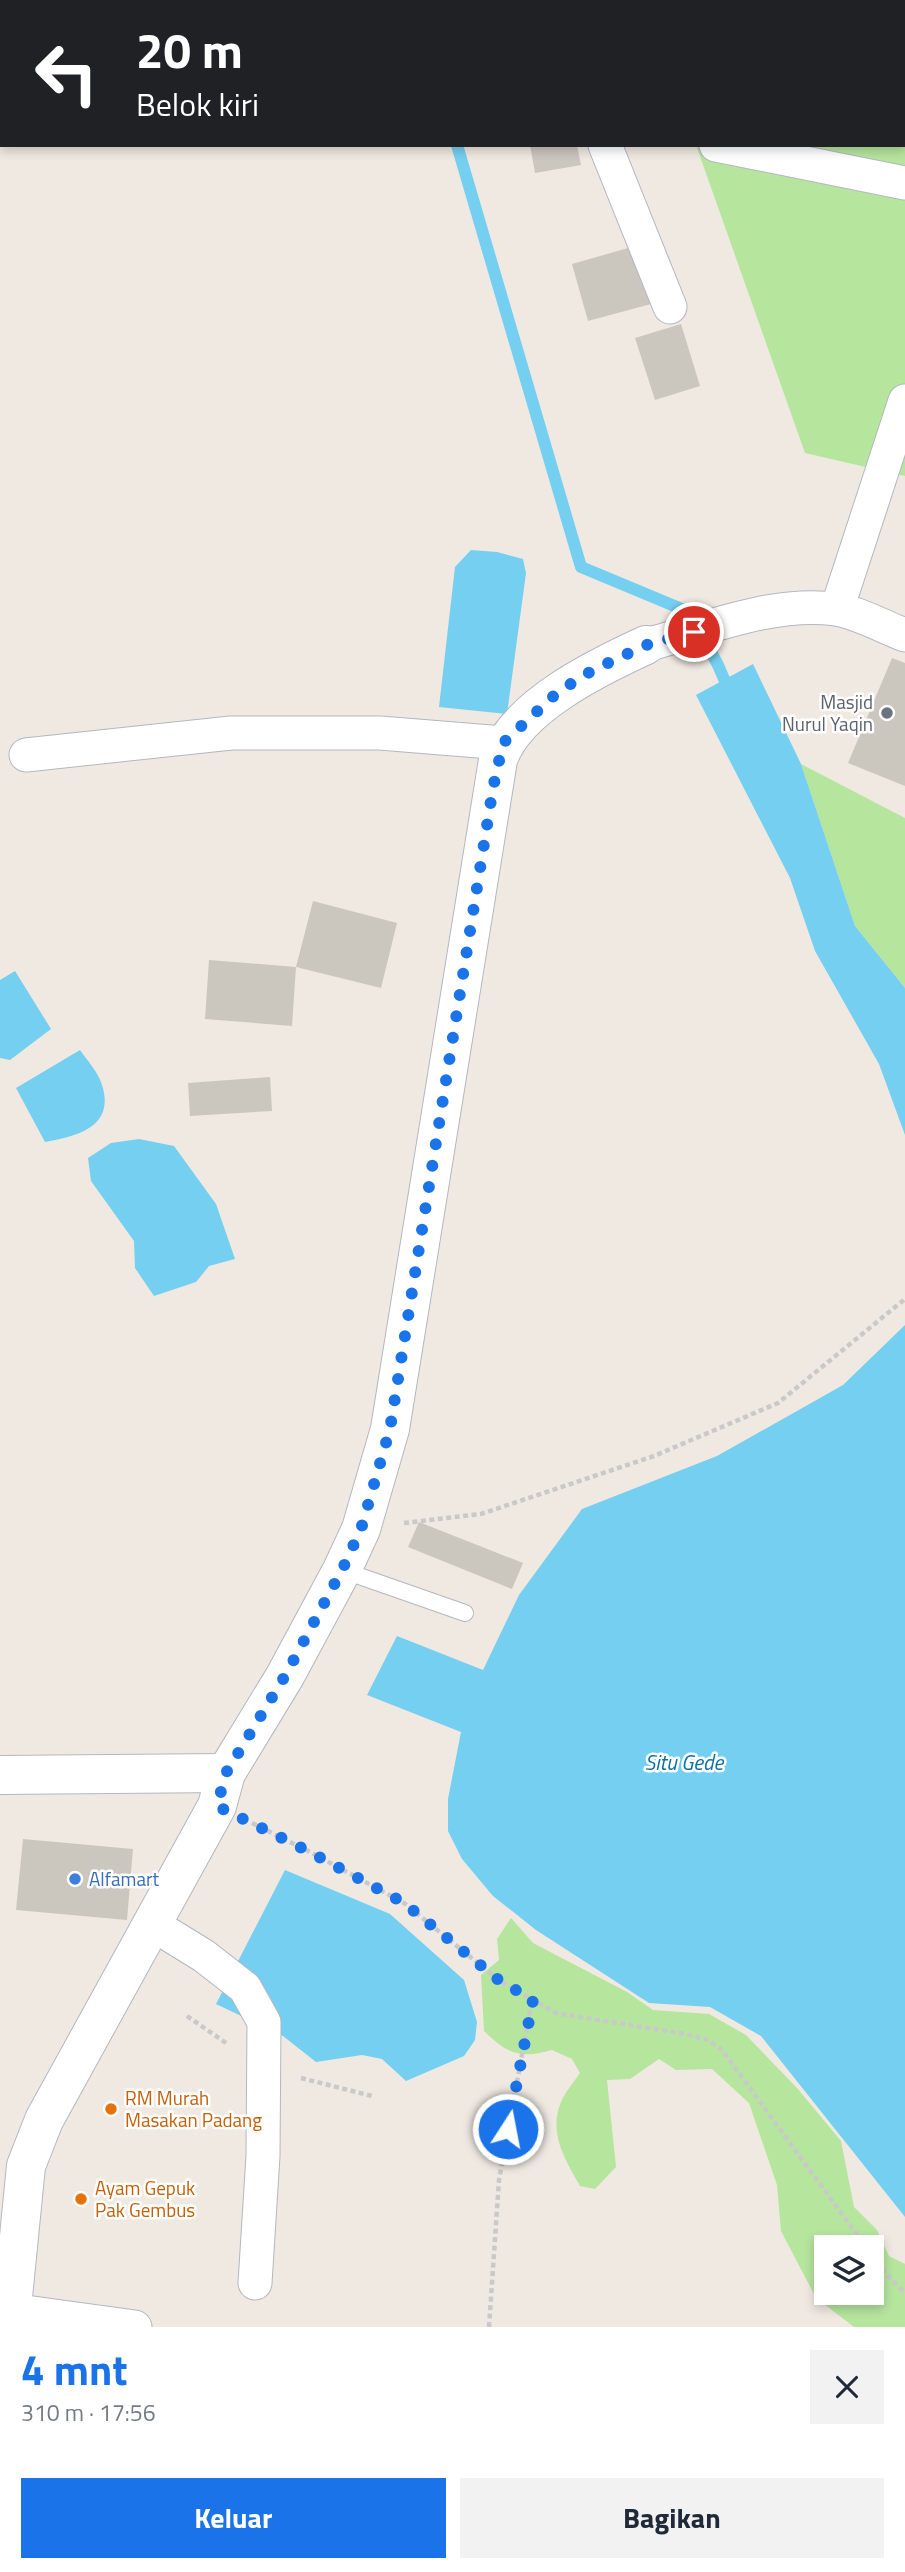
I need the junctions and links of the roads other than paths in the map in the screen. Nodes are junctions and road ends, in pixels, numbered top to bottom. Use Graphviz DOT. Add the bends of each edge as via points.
graph roads {
  1 [pos="606,147"];
  2 [pos="726,147"];
  3 [pos="905,183"];
  4 [pos="670,307"];
  5 [pos="905,401"];
  6 [pos="837,609"];
  7 [pos="905,635"];
  8 [pos="646,645"];
  9 [pos="503,743"];
  10 [pos="26,755"];
  11 [pos="342,1570"];
  12 [pos="465,1613"];
  13 [pos="0,1775"];
  14 [pos="222,1789"];
  15 [pos="152,1924"];
  16 [pos="255,2283"];
  17 [pos="10,2319"];
  18 [pos="135,2327"];
  1 -- 4 [label="street"];
  2 -- 3 [label="street"];
  5 -- 6 [label="street"];
  6 -- 7 [label="street"];
  6 -- 8 [label="street" via="789,608"];
  8 -- 9 [label="street" via="558,692"];
  9 -- 10 [label="street" via="380,733 231,733"];
  9 -- 11 [label="street" via="390,1429 361,1529"];
  11 -- 12 [label="lane"];
  11 -- 14 [label="street"];
  13 -- 14 [label="street"];
  14 -- 15 [label="street"];
  15 -- 16 [label="street" via="245,1988 264,2022 263,2155"];
  15 -- 17 [label="street" via="44,2120 26,2166"];
  17 -- 18 [label="street"];
}
